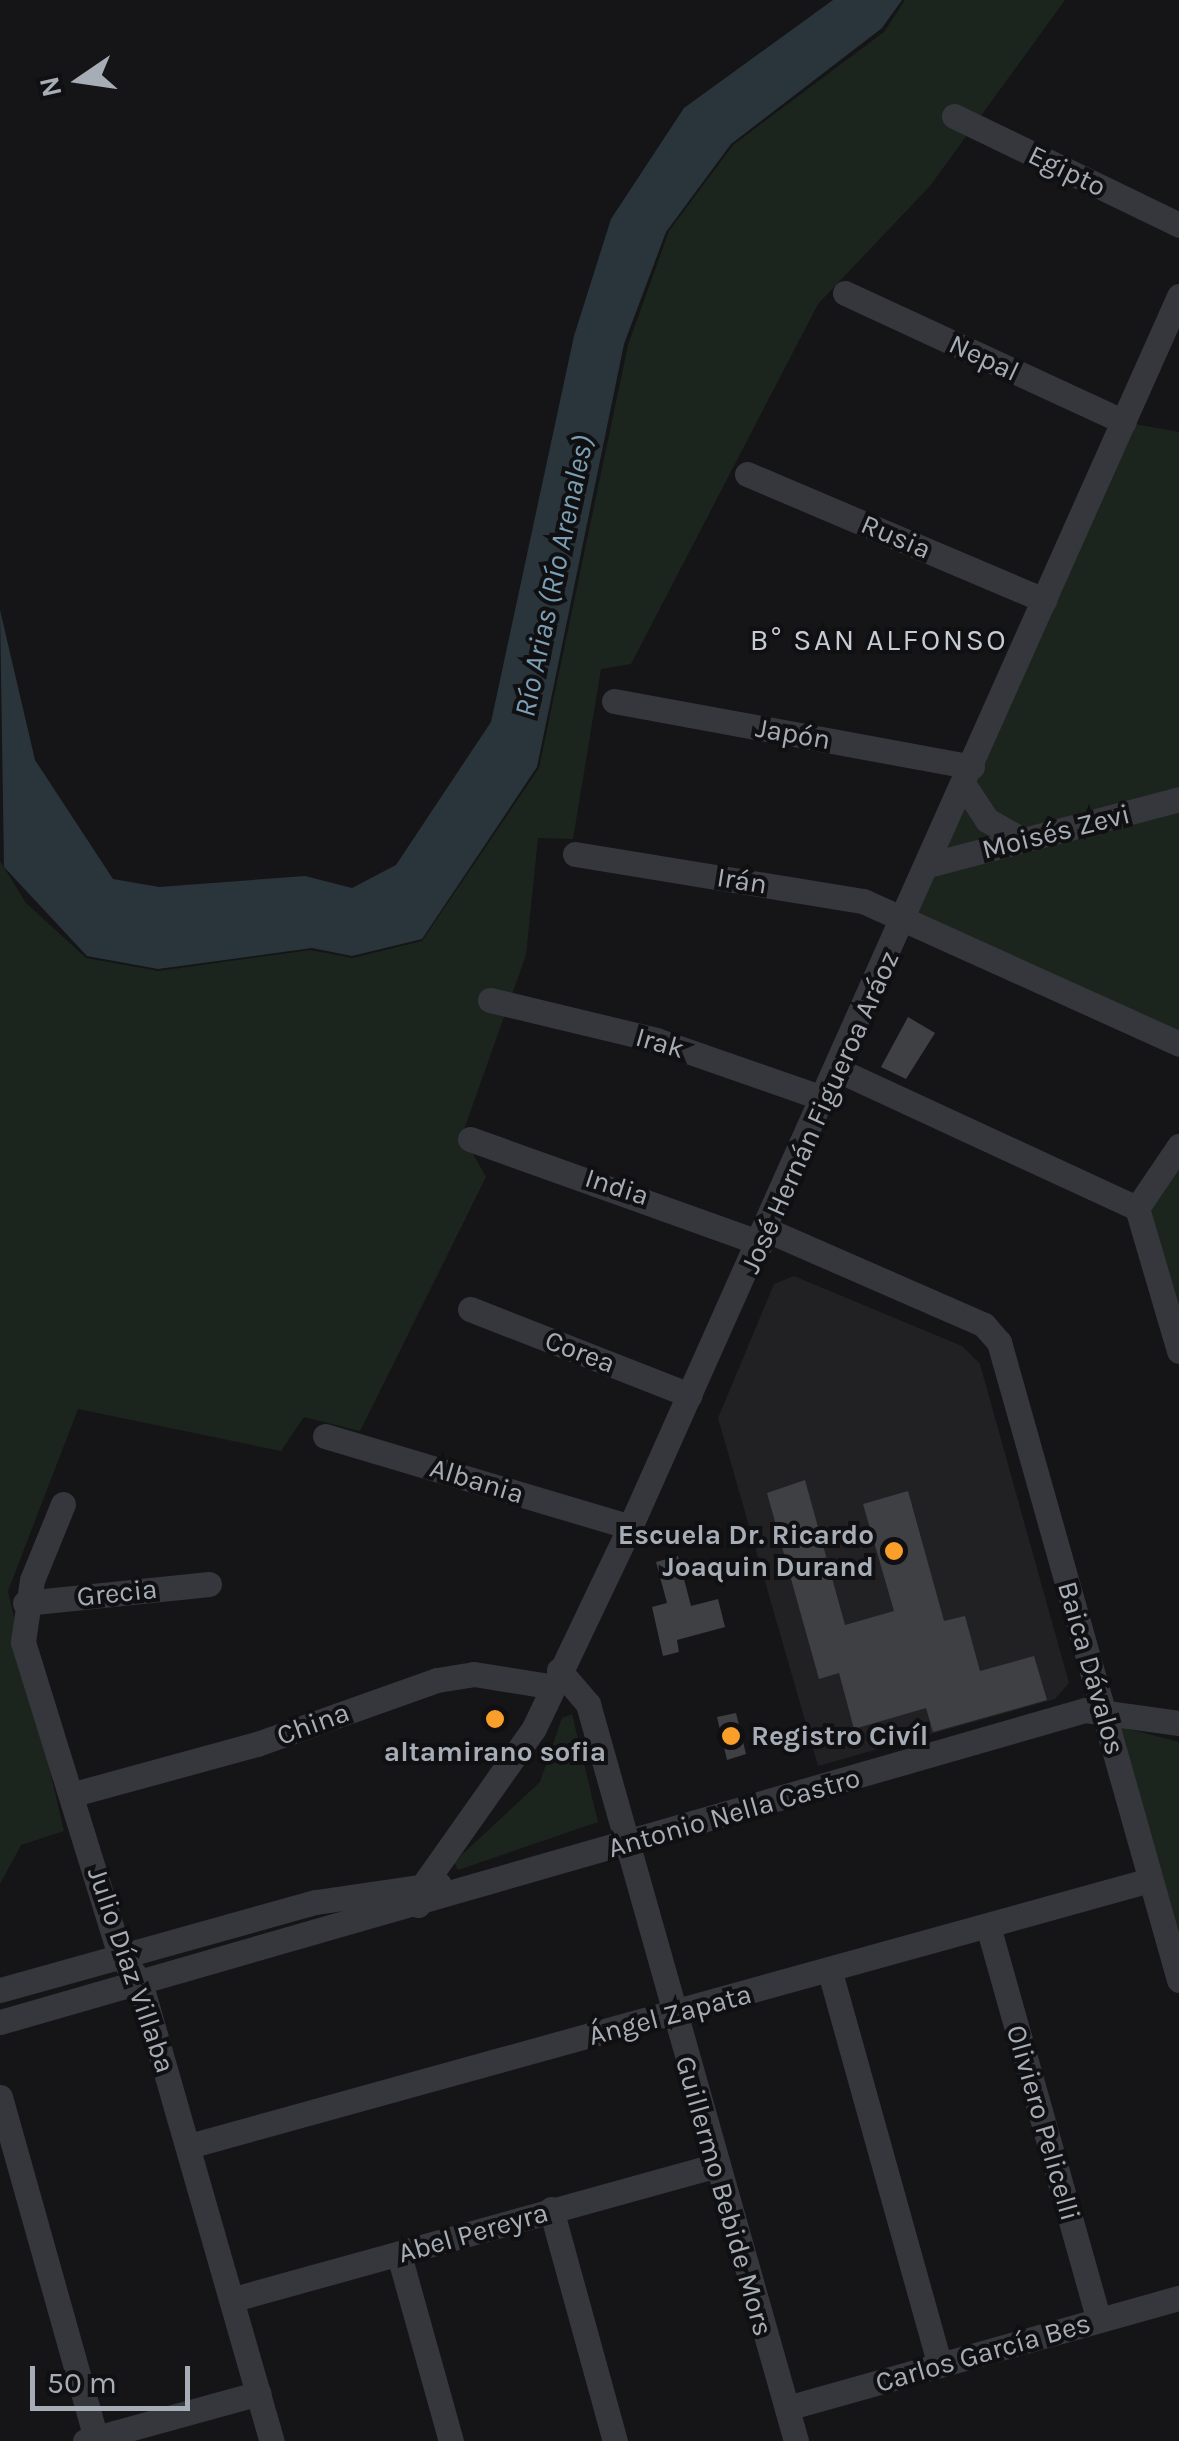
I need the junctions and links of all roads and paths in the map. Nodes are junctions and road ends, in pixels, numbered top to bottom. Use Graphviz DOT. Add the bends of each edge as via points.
graph roads {
  1 [pos="954,116"];
  2 [pos="1179,225"];
  3 [pos="845,294"];
  4 [pos="1179,296"];
  5 [pos="1124,422"];
  6 [pos="748,474"];
  7 [pos="1044,600"];
  8 [pos="614,701"];
  9 [pos="968,776"];
  10 [pos="1179,799"];
  11 [pos="1024,840"];
  12 [pos="574,854"];
  13 [pos="932,864"];
  14 [pos="906,922"];
  15 [pos="490,1000"];
  16 [pos="1179,1044"];
  17 [pos="838,1070"];
  18 [pos="825,1099"];
  19 [pos="470,1139"];
  20 [pos="1179,1146"];
  21 [pos="1137,1208"];
  22 [pos="764,1237"];
  23 [pos="470,1309"];
  24 [pos="1179,1351"];
  25 [pos="1004,1356"];
  26 [pos="690,1395"];
  27 [pos="325,1436"];
  28 [pos="63,1504"];
  29 [pos="630,1527"];
  30 [pos="209,1584"];
  31 [pos="26,1603"];
  32 [pos="557,1679"];
  33 [pos="1103,1707"];
  34 [pos="1179,1724"];
  35 [pos="74,1794"];
  36 [pos="625,1846"];
  37 [pos="1150,1880"];
  38 [pos="421,1894"];
  39 [pos="988,1926"];
  40 [pos="120,1956"];
  41 [pos="830,1972"];
  42 [pos="1179,1980"];
  43 [pos="140,1982"];
  44 [pos="0,1990"];
  45 [pos="671,2014"];
  46 [pos="0,2022"];
  47 [pos="0,2096"];
  48 [pos="189,2146"];
  49 [pos="712,2166"];
  50 [pos="551,2210"];
  51 [pos="399,2255"];
  52 [pos="1179,2298"];
  53 [pos="234,2299"];
  54 [pos="1099,2320"];
  55 [pos="940,2366"];
  56 [pos="259,2393"];
  57 [pos="787,2408"];
  58 [pos="90,2440"];
  59 [pos="272,2441"];
  60 [pos="451,2441"];
  61 [pos="615,2441"];
  62 [pos="796,2441"];
  1 -- 2 [label="street, Egipto"];
  3 -- 5 [label="street, Nepal"];
  4 -- 5 [label="street, José Hernán Figueroa Aráoz"];
  5 -- 7 [label="street, José Hernán Figueroa Aráoz"];
  6 -- 7 [label="street, Rusia"];
  7 -- 9 [label="street, José Hernán Figueroa Aráoz"];
  8 -- 9 [label="street, Japón"];
  9 -- 11 [label="street" via="987,820"];
  9 -- 13 [label="street, José Hernán Figueroa Aráoz"];
  10 -- 11 [label="street, Moisés Zevi"];
  11 -- 13 [label="street, Moisés Zevi"];
  12 -- 14 [label="street, Irán" via="863,901"];
  13 -- 14 [label="street, José Hernán Figueroa Aráoz"];
  14 -- 16 [label="street, Irán"];
  14 -- 17 [label="street, José Hernán Figueroa Aráoz"];
  15 -- 18 [label="street, Irak" via="656,1040"];
  17 -- 18 [label="street, José Hernán Figueroa Aráoz"];
  17 -- 21 [label="street"];
  18 -- 22 [label="street, José Hernán Figueroa Aráoz"];
  19 -- 22 [label="street, India"];
  20 -- 21 [label="street"];
  21 -- 24 [label="street"];
  22 -- 25 [label="street, India" via="984,1325"];
  22 -- 26 [label="street, José Hernán Figueroa Aráoz"];
  23 -- 26 [label="street, Corea"];
  25 -- 33 [label="street, Baica Dávalos"];
  26 -- 29 [label="street, José Hernán Figueroa Aráoz"];
  27 -- 29 [label="street, Albania"];
  28 -- 31 [label="street, Julio Díaz Villaba"];
  29 -- 32 [label="street, José Hernán Figueroa Aráoz"];
  30 -- 31 [label="street, Grecia"];
  31 -- 35 [label="street, Julio Díaz Villaba" via="23,1642"];
  32 -- 35 [label="street, China" via="474,1674 437,1680 257,1744"];
  32 -- 36 [label="street, Guillermo Bebide Mors" via="588,1704"];
  32 -- 38 [label="street, José Hernán Figueroa Aráoz"];
  33 -- 34 [label="street"];
  33 -- 36 [label="street, Antonio Nella Castro"];
  33 -- 37 [label="street, Baica Dávalos"];
  35 -- 40 [label="street, Julio Díaz Villaba"];
  36 -- 38 [label="street, Antonio Nella Castro"];
  36 -- 45 [label="street, Guillermo Bebide Mors"];
  37 -- 39 [label="street, Ángel Zapata"];
  37 -- 42 [label="street, Baica Dávalos"];
  38 -- 40 [label="street, Antonio Nella Castro" via="316,1902"];
  38 -- 43 [label="street, Antonio Nella Castro"];
  39 -- 41 [label="street, Ángel Zapata"];
  39 -- 54 [label="street, Oliviero Pelicelli"];
  40 -- 43 [label="street, Julio Díaz Villaba"];
  40 -- 44 [label="street, Antonio Nella Castro"];
  41 -- 45 [label="street, Ángel Zapata"];
  41 -- 55 [label="street"];
  43 -- 46 [label="street, Antonio Nella Castro"];
  43 -- 48 [label="street, Julio Díaz Villaba"];
  45 -- 48 [label="street, Ángel Zapata"];
  45 -- 49 [label="street, Guillermo Bebide Mors"];
  47 -- 58 [label="street"];
  48 -- 53 [label="street, Julio Díaz Villaba"];
  49 -- 50 [label="street, Abel Pereyra"];
  49 -- 57 [label="street, Guillermo Bebide Mors"];
  50 -- 51 [label="street, Abel Pereyra"];
  50 -- 61 [label="street"];
  51 -- 53 [label="street, Abel Pereyra"];
  51 -- 60 [label="street"];
  52 -- 54 [label="street, Carlos García Bes"];
  53 -- 56 [label="street, Julio Díaz Villaba"];
  54 -- 55 [label="street, Carlos García Bes"];
  55 -- 57 [label="street, Carlos García Bes"];
  56 -- 58 [label="street"];
  56 -- 59 [label="street, Julio Díaz Villaba"];
  57 -- 62 [label="street, Guillermo Bebide Mors"];
}
